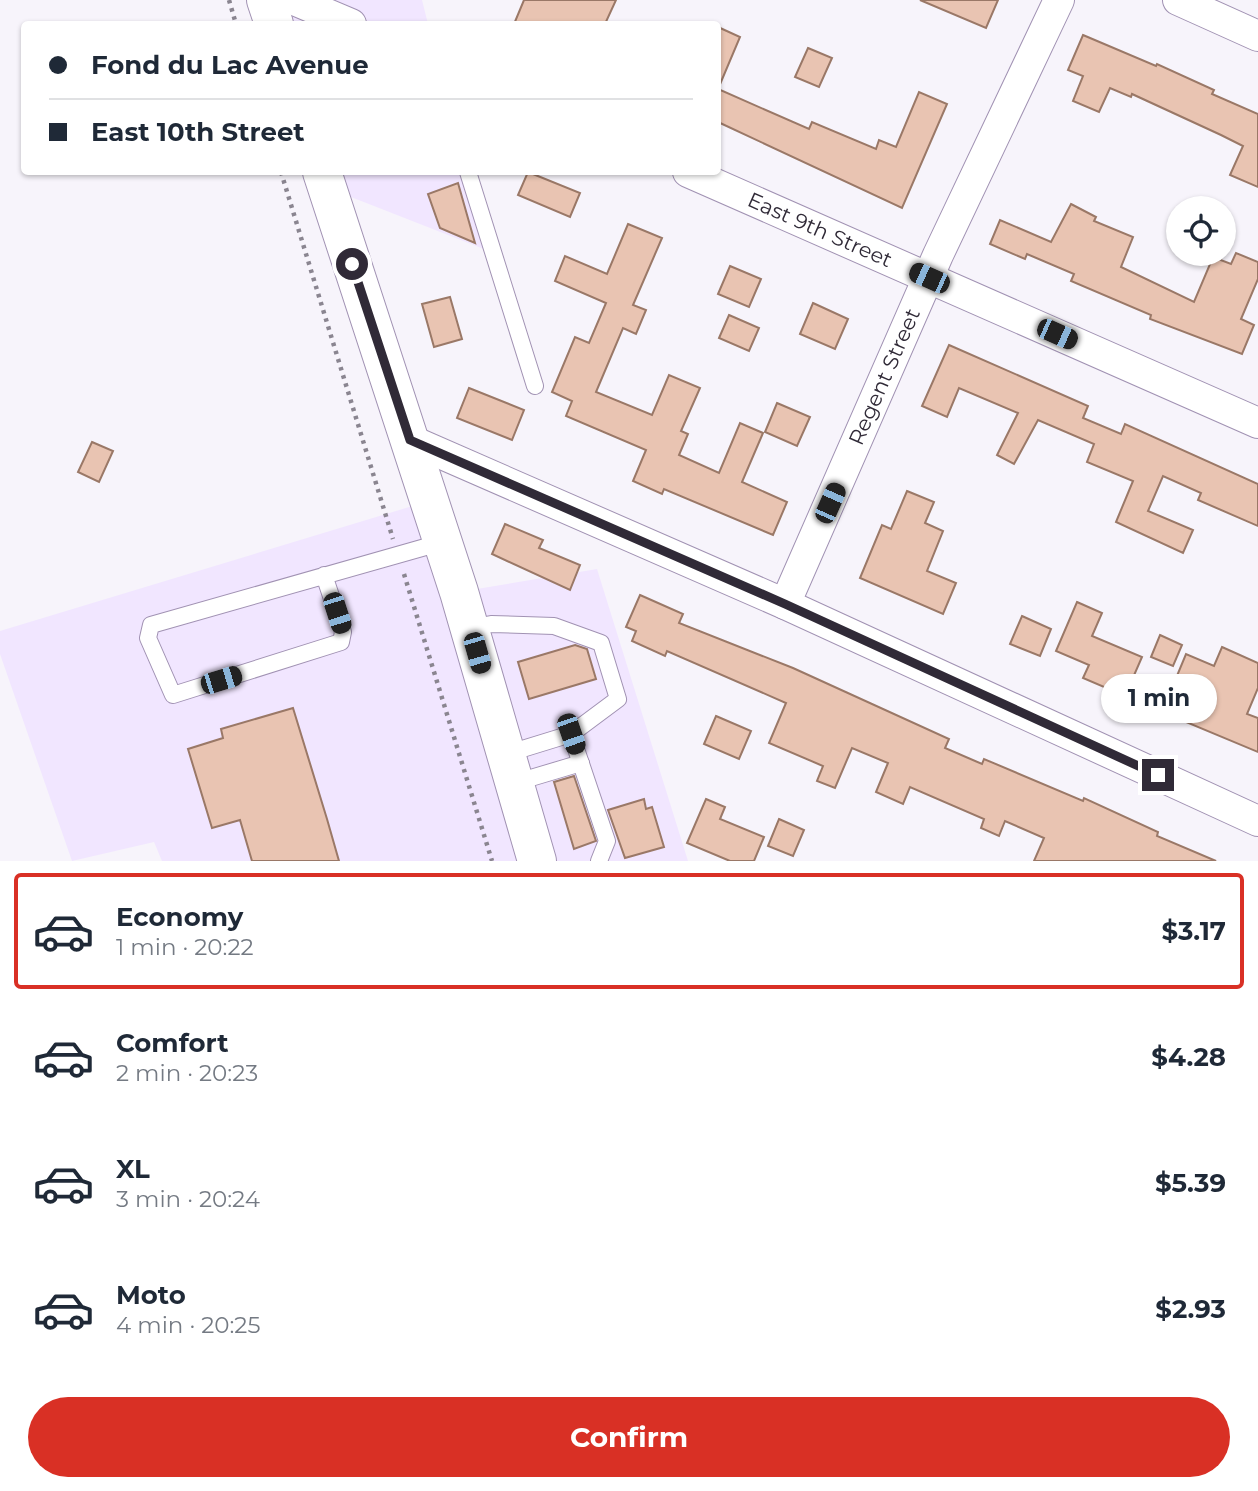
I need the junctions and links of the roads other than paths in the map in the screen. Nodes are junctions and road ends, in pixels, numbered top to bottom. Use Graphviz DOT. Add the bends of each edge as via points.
graph roads {
  1 [pos="265,0"];
  2 [pos="294,0"];
  3 [pos="1059,0"];
  4 [pos="1178,0"];
  5 [pos="273,21"];
  6 [pos="344,21"];
  7 [pos="1258,36"];
  8 [pos="324,175"];
  9 [pos="469,175"];
  10 [pos="695,175"];
  11 [pos="929,278"];
  12 [pos="535,386"];
  13 [pos="1258,423"];
  14 [pos="410,440"];
  15 [pos="443,542"];
  16 [pos="324,575"];
  17 [pos="785,604"];
  18 [pos="469,628"];
  19 [pos="571,734"];
  20 [pos="580,763"];
  21 [pos="510,769"];
  22 [pos="1258,821"];
  23 [pos="537,861"];
  24 [pos="599,861"];
  1 -- 5 [label="main road"];
  2 -- 6 [label="street"];
  3 -- 11 [label="street, Regent Street"];
  4 -- 7 [label="street"];
  8 -- 14 [label="main road"];
  9 -- 12 [label="lane"];
  10 -- 11 [label="street, East 9th Street"];
  11 -- 13 [label="street, East 9th Street"];
  11 -- 17 [label="street, Regent Street"];
  14 -- 15 [label="main road"];
  14 -- 17 [label="street"];
  15 -- 16 [label="lane"];
  15 -- 18 [label="main road"];
  16 -- 16 [label="lane" via="152,625 148,638 173,695 341,642 343,632"];
  17 -- 22 [label="street"];
  18 -- 19 [label="lane" via="554,626 601,643 618,699"];
  18 -- 21 [label="main road"];
  19 -- 20 [label="lane"];
  19 -- 21 [label="lane"];
  20 -- 21 [label="lane"];
  20 -- 24 [label="lane" via="607,841"];
  21 -- 23 [label="main road"];
}
